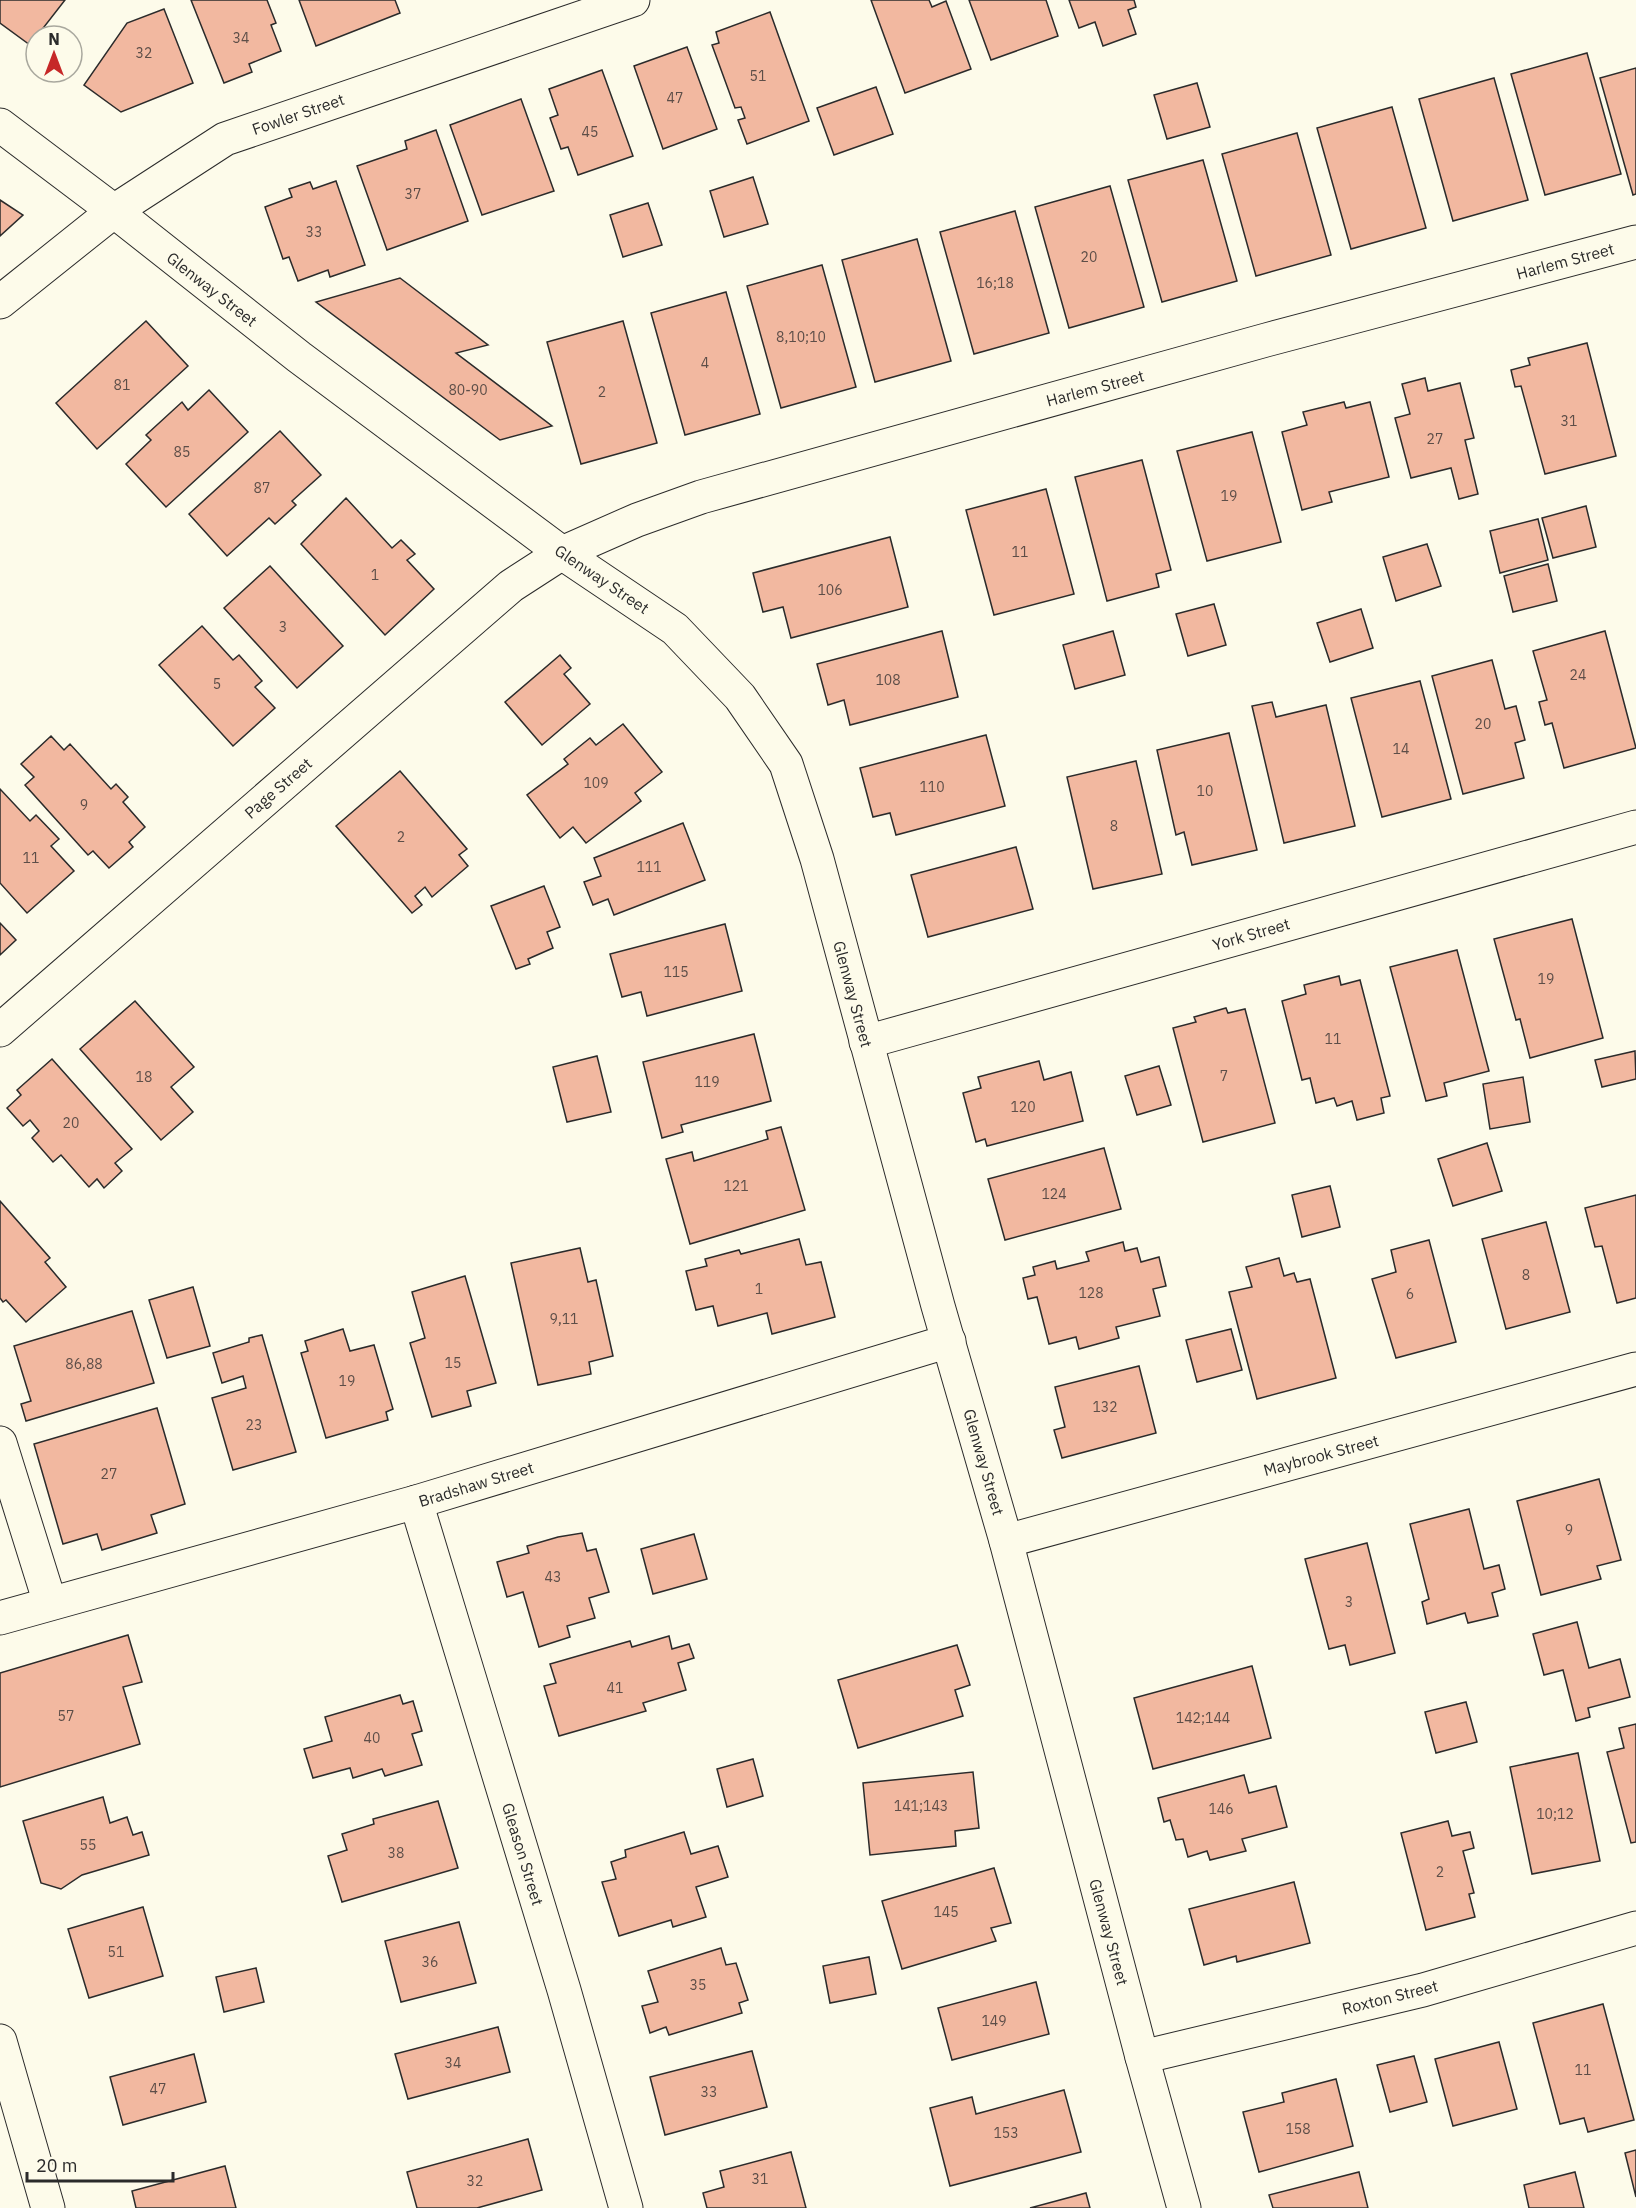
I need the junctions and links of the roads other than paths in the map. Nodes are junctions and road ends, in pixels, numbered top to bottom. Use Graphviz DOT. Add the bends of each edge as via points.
graph roads {
  1 [pos="633,0"];
  2 [pos="0,125"];
  3 [pos="114,212"];
  4 [pos="1636,242"];
  5 [pos="0,302"];
  6 [pos="562,553"];
  7 [pos="1636,827"];
  8 [pos="0,1030"];
  9 [pos="866,1042"];
  10 [pos="949,1341"];
  11 [pos="1636,1369"];
  12 [pos="0,1443"];
  13 [pos="416,1502"];
  14 [pos="1006,1540"];
  15 [pos="50,1604"];
  16 [pos="0,1618"];
  17 [pos="1636,1928"];
  18 [pos="0,2041"];
  19 [pos="1142,2057"];
  20 [pos="48,2208"];
  21 [pos="626,2208"];
  22 [pos="1184,2208"];
  1 -- 3 [label="street, Fowler Street" via="225,139"];
  2 -- 3 [label="street, Glenway Street"];
  3 -- 5 [label="street, Fowler Street"];
  3 -- 6 [label="street, Glenway Street" via="299,357"];
  4 -- 6 [label="street, Harlem Street" via="700,497"];
  6 -- 8 [label="street, Page Street" via="511,586"];
  6 -- 9 [label="street, Glenway Street" via="675,629 740,697 786,764 817,859"];
  7 -- 9 [label="street, York Street"];
  9 -- 10 [label="street, Glenway Street"];
  10 -- 13 [label="street, Bradshaw Street"];
  10 -- 14 [label="street, Glenway Street"];
  11 -- 14 [label="street, Maybrook Street"];
  12 -- 15 [label="street"];
  13 -- 15 [label="street, Bradshaw Street"];
  13 -- 21 [label="street, Gleason Street"];
  14 -- 19 [label="street, Glenway Street"];
  15 -- 16 [label="street, Bradshaw Street"];
  17 -- 19 [label="street, Roxton Street" via="1423,1990"];
  18 -- 20 [label="street"];
  19 -- 22 [label="street, Glenway Street"];
}
